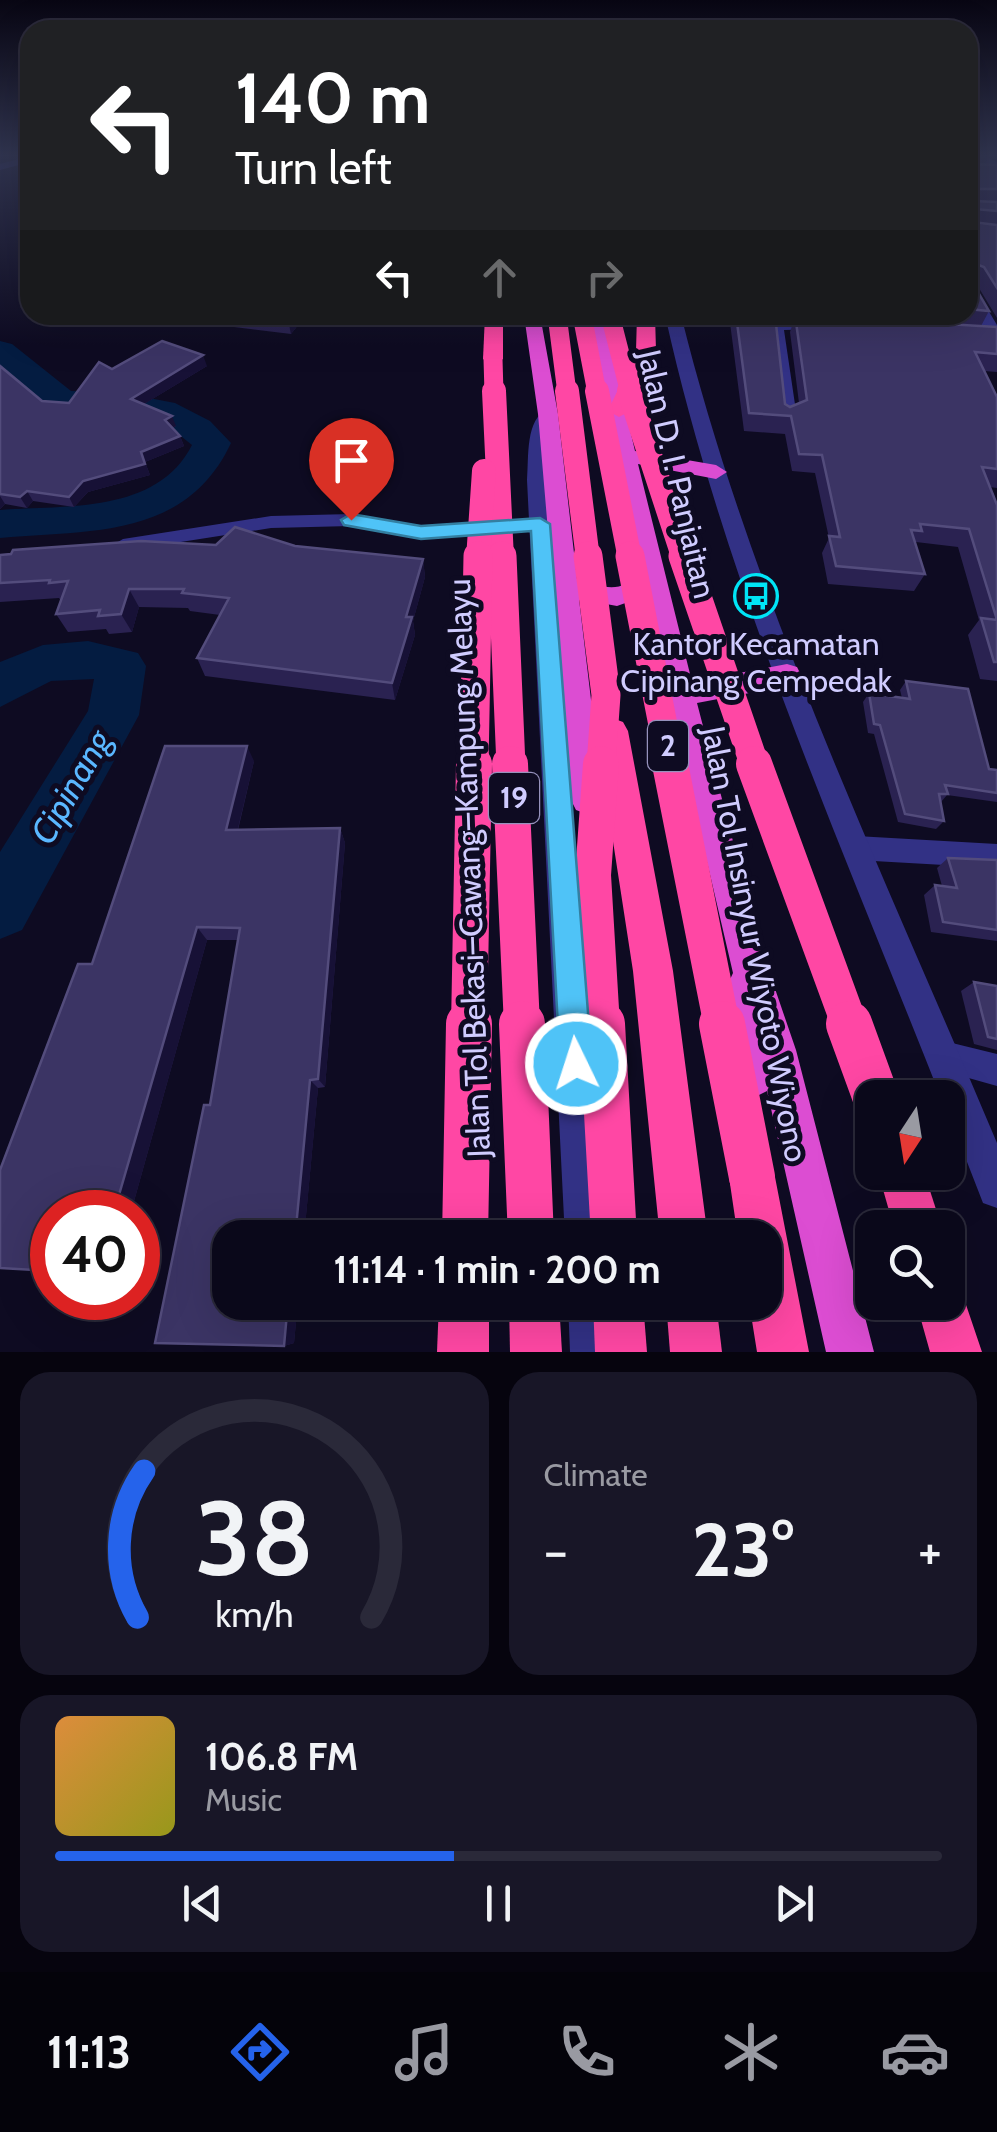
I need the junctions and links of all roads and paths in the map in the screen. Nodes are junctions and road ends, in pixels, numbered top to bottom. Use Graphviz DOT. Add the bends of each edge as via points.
graph roads {
  1 [pos="978,305"];
  2 [pos="494,325"];
  3 [pos="534,325"];
  4 [pos="558,325"];
  5 [pos="584,325"];
  6 [pos="598,325"];
  7 [pos="613,325"];
  8 [pos="646,325"];
  9 [pos="676,325"];
  10 [pos="833,325"];
  11 [pos="978,335"];
  12 [pos="997,337"];
  13 [pos="494,358"];
  14 [pos="619,411"];
  15 [pos="548,414"];
  16 [pos="789,418"];
  17 [pos="627,456"];
  18 [pos="716,472"];
  19 [pos="540,524"];
  20 [pos="109,547"];
  21 [pos="650,566"];
  22 [pos="562,569"];
  23 [pos="787,675"];
  24 [pos="606,695"];
  25 [pos="682,695"];
  26 [pos="856,848"];
  27 [pos="997,856"];
  28 [pos="742,945"];
  29 [pos="944,1057"];
  30 [pos="997,1070"];
  31 [pos="869,1080"];
  32 [pos="997,1189"];
  33 [pos="465,1220"];
  34 [pos="530,1220"];
  35 [pos="585,1220"];
  36 [pos="613,1220"];
  37 [pos="633,1220"];
  38 [pos="682,1220"];
  39 [pos="759,1220"];
  40 [pos="464,1320"];
  41 [pos="535,1320"];
  42 [pos="590,1320"];
  43 [pos="619,1320"];
  44 [pos="644,1320"];
  45 [pos="693,1320"];
  46 [pos="777,1320"];
  47 [pos="946,1320"];
  48 [pos="463,1352"];
  49 [pos="536,1352"];
  50 [pos="592,1352"];
  51 [pos="621,1352"];
  52 [pos="647,1352"];
  53 [pos="696,1352"];
  54 [pos="783,1352"];
  55 [pos="802,1352"];
  56 [pos="850,1352"];
  57 [pos="956,1352"];
  1 -- 12 [label="street"];
  2 -- 13 [label="highway, Jalan Tol Bekasi–Cawang–Kampung Melayu / 19"];
  3 -- 15 [label="highway"];
  4 -- 24 [label="highway, 2, bridge"];
  5 -- 39 [label="highway, Jalan Tol Insinyur Wiyoto Wiyono / 2, bridge"];
  6 -- 14 [label="highway, Jalan D. I. Panjaitan"];
  7 -- 31 [label="highway, bridge" via="636,418"];
  8 -- 14 [label="highway" via="646,351"];
  9 -- 18 [label="street"];
  10 -- 16 [label="street" via="776,326"];
  11 -- 12 [label="street"];
  13 -- 33 [label="highway, bridge" via="478,549"];
  13 -- 34 [label="highway, Jalan Tol Bekasi–Cawang–Kampung Melayu / 19, bridge"];
  14 -- 17 [label="highway, Jalan D. I. Panjaitan"];
  15 -- 19 [label="street" via="537,480"];
  15 -- 22 [label="highway"];
  17 -- 18 [label="highway"];
  17 -- 21 [label="highway, Jalan D. I. Panjaitan"];
  18 -- 23 [label="street"];
  19 -- 20 [label="street" via="421,532 351,520 271,522"];
  19 -- 35 [label="street"];
  21 -- 22 [label="highway" via="640,588 616,597 582,592"];
  21 -- 25 [label="highway, Jalan D. I. Panjaitan"];
  22 -- 37 [label="highway"];
  23 -- 25 [label="highway"];
  23 -- 26 [label="street"];
  24 -- 36 [label="highway, bridge" via="593,875"];
  24 -- 38 [label="highway, 2, bridge" via="653,971"];
  25 -- 28 [label="highway, Jalan D. I. Panjaitan"];
  26 -- 27 [label="street"];
  26 -- 29 [label="street"];
  28 -- 55 [label="highway, Jalan D. I. Panjaitan" via="751,1067"];
  28 -- 56 [label="highway, Jalan D. I. Panjaitan" via="777,1050"];
  29 -- 30 [label="street"];
  29 -- 32 [label="street"];
  40 -- 48 [label="highway"];
  41 -- 49 [label="highway"];
  42 -- 50 [label="street"];
  43 -- 51 [label="highway"];
  44 -- 52 [label="highway"];
  45 -- 53 [label="highway"];
  46 -- 54 [label="highway"];
  47 -- 57 [label="highway"];
}
